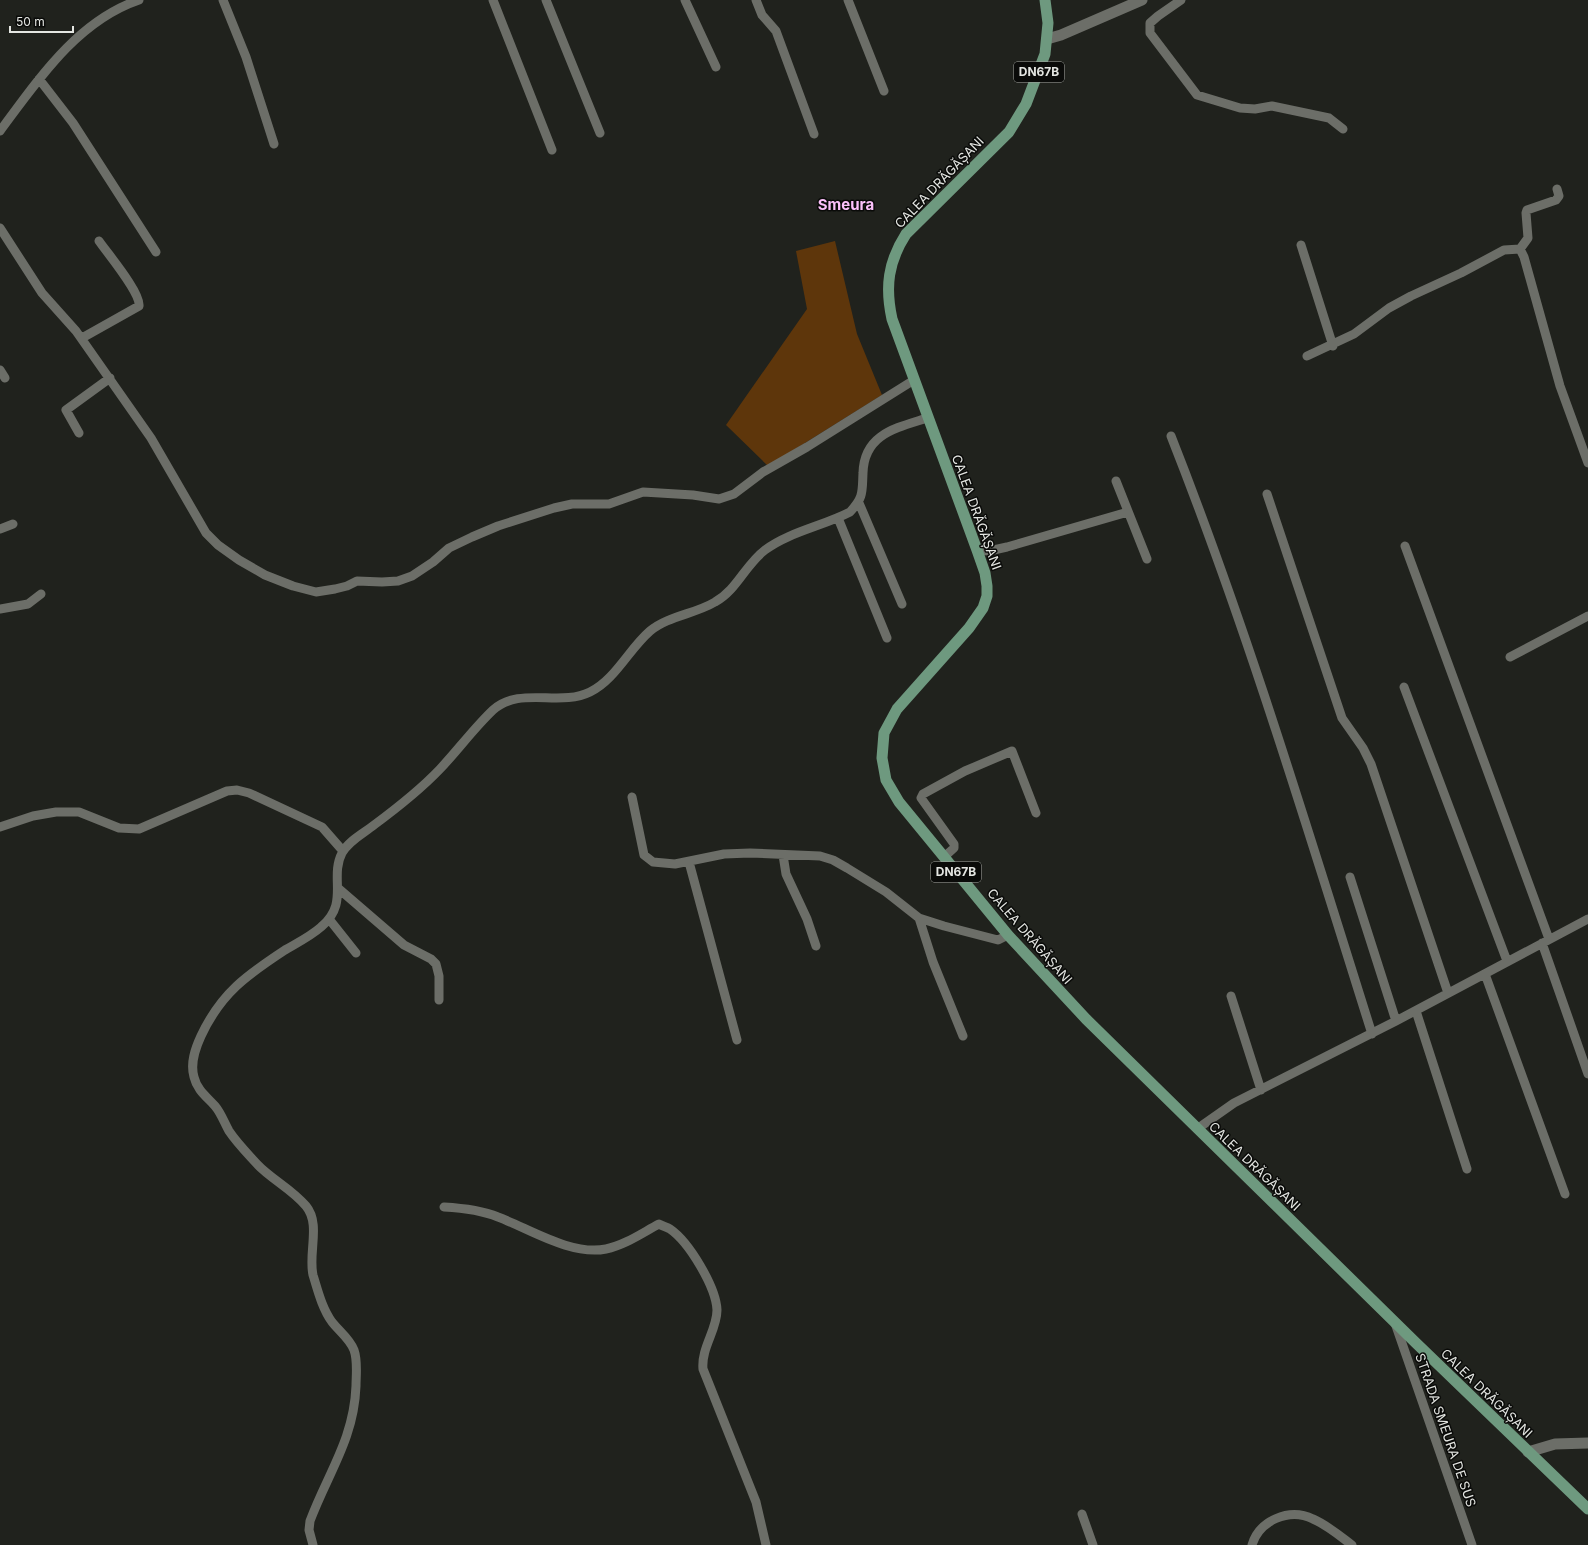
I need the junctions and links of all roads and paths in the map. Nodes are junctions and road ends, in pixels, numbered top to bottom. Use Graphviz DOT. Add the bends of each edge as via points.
graph roads {
  1 [pos="223,0"];
  2 [pos="493,0"];
  3 [pos="546,0"];
  4 [pos="685,0"];
  5 [pos="756,0"];
  6 [pos="848,0"];
  7 [pos="1045,0"];
  8 [pos="1142,0"];
  9 [pos="1182,0"];
  10 [pos="135,1"];
  11 [pos="1047,39"];
  12 [pos="716,68"];
  13 [pos="39,79"];
  14 [pos="884,91"];
  15 [pos="1343,129"];
  16 [pos="0,131"];
  17 [pos="600,133"];
  18 [pos="814,134"];
  19 [pos="274,144"];
  20 [pos="552,150"];
  21 [pos="1557,189"];
  22 [pos="0,228"];
  23 [pos="99,241"];
  24 [pos="1301,245"];
  25 [pos="1520,249"];
  26 [pos="156,252"];
  27 [pos="82,338"];
  28 [pos="1333,346"];
  29 [pos="1307,356"];
  30 [pos="110,378"];
  31 [pos="914,380"];
  32 [pos="927,418"];
  33 [pos="79,433"];
  34 [pos="1171,436"];
  35 [pos="1585,444"];
  36 [pos="1588,463"];
  37 [pos="1116,482"];
  38 [pos="1267,494"];
  39 [pos="859,503"];
  40 [pos="1128,512"];
  41 [pos="838,518"];
  42 [pos="13,524"];
  43 [pos="0,529"];
  44 [pos="1405,546"];
  45 [pos="977,550"];
  46 [pos="1147,558"];
  47 [pos="42,594"];
  48 [pos="902,604"];
  49 [pos="0,609"];
  50 [pos="1588,616"];
  51 [pos="887,638"];
  52 [pos="1510,657"];
  53 [pos="1404,687"];
  54 [pos="632,797"];
  55 [pos="1036,813"];
  56 [pos="0,827"];
  57 [pos="343,851"];
  58 [pos="783,856"];
  59 [pos="944,857"];
  60 [pos="689,862"];
  61 [pos="1350,877"];
  62 [pos="338,889"];
  63 [pos="919,918"];
  64 [pos="329,919"];
  65 [pos="1588,919"];
  66 [pos="1008,935"];
  67 [pos="1545,941"];
  68 [pos="816,946"];
  69 [pos="356,953"];
  70 [pos="1507,962"];
  71 [pos="1485,974"];
  72 [pos="1448,993"];
  73 [pos="1231,996"];
  74 [pos="439,1000"];
  75 [pos="1416,1011"];
  76 [pos="1396,1021"];
  77 [pos="1372,1034"];
  78 [pos="963,1036"];
  79 [pos="737,1040"];
  80 [pos="1588,1074"];
  81 [pos="1261,1090"];
  82 [pos="1197,1129"];
  83 [pos="1467,1169"];
  84 [pos="1565,1194"];
  85 [pos="444,1207"];
  86 [pos="1395,1323"];
  87 [pos="1588,1443"];
  88 [pos="1528,1452"];
  89 [pos="1588,1509"];
  90 [pos="1082,1514"];
  91 [pos="313,1545"];
  92 [pos="766,1545"];
  93 [pos="1092,1545"];
  94 [pos="1252,1545"];
  95 [pos="1352,1545"];
  96 [pos="1472,1545"];
  1 -- 19 [label="street" via="246,57"];
  2 -- 20 [label="street"];
  3 -- 17 [label="street"];
  4 -- 12 [label="street"];
  5 -- 18 [label="street" via="762,15 776,31"];
  6 -- 14 [label="street"];
  7 -- 11 [label="main road, DN67B"];
  8 -- 11 [label="street"];
  9 -- 15 [label="street" via="1150,23 1150,34 1197,95 1240,108 1272,106 1328,118"];
  10 -- 13 [label="street" via="105,17 70,44"];
  11 -- 31 [label="main road, CALEA DRĂGĂȘANI / DN67B" via="1040,71 1026,104 1009,132 906,234 892,260 888,274 888,301"];
  13 -- 16 [label="street"];
  13 -- 26 [label="street" via="73,123"];
  21 -- 25 [label="street" via="1556,200 1526,213 1528,238"];
  22 -- 27 [label="street" via="42,293"];
  23 -- 27 [label="street" via="140,302 139,306"];
  24 -- 28 [label="street"];
  25 -- 28 [label="street" via="1504,250 1411,296"];
  25 -- 35 [label="street" via="1560,386"];
  27 -- 30 [label="street"];
  28 -- 29 [label="street"];
  30 -- 31 [label="street" via="151,438 206,533 239,560 265,574 316,592 347,586 357,581 382,582 412,576 450,548 498,526 554,508 572,504 609,504 643,492 719,499 734,494 763,472"];
  30 -- 33 [label="street" via="66,410"];
  31 -- 32 [label="main road, CALEA DRĂGĂȘANI / DN67B"];
  32 -- 39 [label="street" via="875,440 866,453 863,493"];
  32 -- 45 [label="main road, CALEA DRĂGĂȘANI / DN67B"];
  34 -- 77 [label="street" via="1206,526 1298,799"];
  35 -- 36 [label="street"];
  37 -- 40 [label="street"];
  38 -- 72 [label="street" via="1342,718 1371,764"];
  39 -- 41 [label="street" via="850,512"];
  39 -- 48 [label="street"];
  40 -- 45 [label="street" via="1007,547"];
  40 -- 46 [label="street"];
  41 -- 51 [label="street"];
  41 -- 57 [label="street" via="764,551 723,598 702,610 660,624 650,631 594,690 581,696 519,698 500,705 438,771 401,805"];
  42 -- 43 [label="street"];
  44 -- 67 [label="street"];
  45 -- 59 [label="main road, CALEA DRĂGĂȘANI / DN67B" via="987,586 983,608 969,628 897,709 884,733 882,758 886,780 899,802"];
  47 -- 49 [label="street" via="28,604"];
  50 -- 52 [label="street"];
  53 -- 70 [label="street"];
  54 -- 60 [label="street" via="644,855 653,862"];
  55 -- 59 [label="street" via="1012,751 965,771 923,794 921,798 954,844 954,848"];
  56 -- 57 [label="street" via="33,816 78,812 118,828 138,828 227,791 237,790 250,793 322,827"];
  57 -- 62 [label="street"];
  58 -- 60 [label="street" via="724,854"];
  58 -- 63 [label="street" via="808,855 833,860 886,892"];
  58 -- 68 [label="street" via="786,874 807,919"];
  59 -- 66 [label="main road, CALEA DRĂGĂȘANI / DN67B"];
  60 -- 79 [label="street"];
  61 -- 76 [label="street"];
  62 -- 64 [label="street" via="335,909"];
  62 -- 74 [label="street" via="404,945 431,958 436,964 439,976"];
  63 -- 66 [label="street" via="998,940"];
  63 -- 78 [label="street" via="933,962"];
  64 -- 69 [label="street"];
  64 -- 91 [label="street" via="312,934 239,981 209,1019 192,1064 197,1085 219,1111 238,1144 261,1168 307,1207 313,1218 314,1227 312,1272 321,1301 331,1320 354,1350 356,1376 353,1417 346,1441 310,1520 309,1530"];
  65 -- 67 [label="street"];
  66 -- 82 [label="main road, CALEA DRĂGĂȘANI / DN67B" via="1086,1019"];
  67 -- 70 [label="street"];
  67 -- 80 [label="street"];
  70 -- 71 [label="street"];
  71 -- 72 [label="street"];
  71 -- 84 [label="street"];
  72 -- 75 [label="street"];
  73 -- 81 [label="street"];
  75 -- 76 [label="street"];
  75 -- 83 [label="street"];
  76 -- 77 [label="street"];
  77 -- 81 [label="street"];
  81 -- 82 [label="street" via="1234,1103"];
  82 -- 86 [label="main road, CALEA DRĂGĂȘANI / DN67B"];
  85 -- 92 [label="street" via="498,1216 564,1244 589,1250 606,1249 620,1244 659,1224 670,1229 683,1243 710,1284 717,1309 703,1354 703,1369 756,1502"];
  86 -- 88 [label="main road, CALEA DRĂGĂȘANI / DN67B"];
  86 -- 96 [label="street, STRADA SMEURA DE SUS"];
  87 -- 88 [label="street" via="1555,1444"];
  88 -- 89 [label="main road, CALEA DRĂGĂȘANI / DN67B"];
  90 -- 93 [label="street"];
  94 -- 95 [label="street" via="1259,1530 1268,1522 1293,1515 1312,1518"];
}
